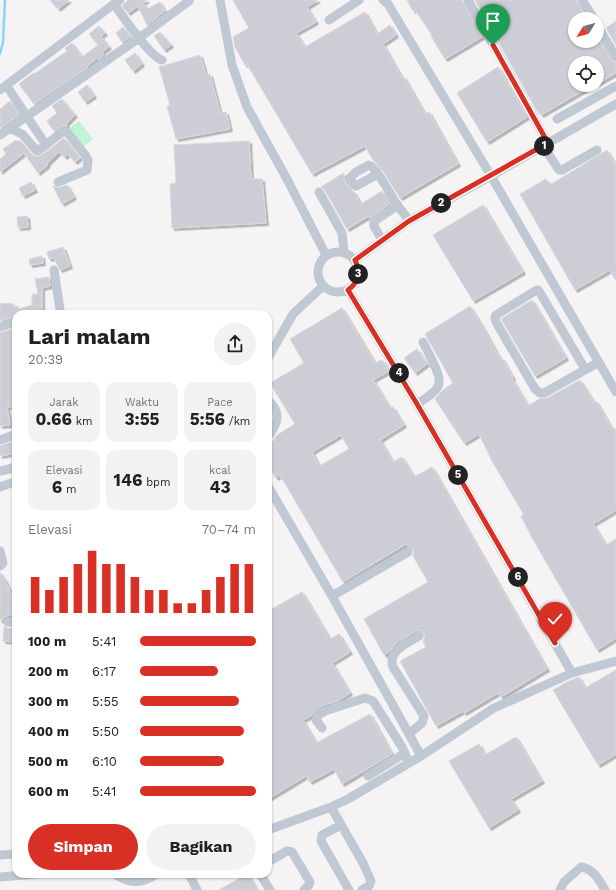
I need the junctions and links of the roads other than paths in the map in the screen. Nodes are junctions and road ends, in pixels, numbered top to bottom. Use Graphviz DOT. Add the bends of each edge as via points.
graph roads {
  1 [pos="220,0"];
  2 [pos="359,0"];
  3 [pos="383,0"];
  4 [pos="468,0"];
  5 [pos="582,0"];
  6 [pos="189,1"];
  7 [pos="117,2"];
  8 [pos="590,12"];
  9 [pos="329,20"];
  10 [pos="604,37"];
  11 [pos="139,38"];
  12 [pos="616,57"];
  13 [pos="162,60"];
  14 [pos="616,86"];
  15 [pos="3,88"];
  16 [pos="616,105"];
  17 [pos="27,117"];
  18 [pos="558,119"];
  19 [pos="9,128"];
  20 [pos="0,134"];
  21 [pos="46,145"];
  22 [pos="546,145"];
  23 [pos="597,150"];
  24 [pos="378,174"];
  25 [pos="491,176"];
  26 [pos="58,182"];
  27 [pos="318,192"];
  28 [pos="398,206"];
  29 [pos="409,221"];
  30 [pos="382,240"];
  31 [pos="344,252"];
  32 [pos="326,255"];
  33 [pos="355,260"];
  34 [pos="54,270"];
  35 [pos="323,286"];
  36 [pos="348,290"];
  37 [pos="60,310"];
  38 [pos="12,323"];
  39 [pos="0,327"];
  40 [pos="423,342"];
  41 [pos="272,349"];
  42 [pos="599,362"];
  43 [pos="585,369"];
  44 [pos="616,392"];
  45 [pos="417,404"];
  46 [pos="272,405"];
  47 [pos="272,432"];
  48 [pos="12,436"];
  49 [pos="0,440"];
  50 [pos="12,468"];
  51 [pos="0,471"];
  52 [pos="11,483"];
  53 [pos="0,487"];
  54 [pos="272,493"];
  55 [pos="0,551"];
  56 [pos="408,552"];
  57 [pos="0,566"];
  58 [pos="332,596"];
  59 [pos="419,636"];
  60 [pos="616,661"];
  61 [pos="572,673"];
  62 [pos="322,728"];
  63 [pos="409,734"];
  64 [pos="405,753"];
  65 [pos="420,756"];
  66 [pos="409,763"];
  67 [pos="368,776"];
  68 [pos="331,807"];
  69 [pos="341,825"];
  70 [pos="272,829"];
  71 [pos="12,854"];
  72 [pos="0,855"];
  73 [pos="12,860"];
  74 [pos="272,860"];
  75 [pos="0,861"];
  76 [pos="12,876"];
  77 [pos="0,877"];
  78 [pos="121,878"];
  79 [pos="150,878"];
  80 [pos="191,878"];
  81 [pos="262,878"];
  82 [pos="197,890"];
  83 [pos="270,890"];
  84 [pos="304,890"];
  85 [pos="349,890"];
  86 [pos="362,890"];
  87 [pos="560,890"];
  88 [pos="605,890"];
  1 -- 32 [label="street" via="232,65 247,107"];
  2 -- 9 [label="street"];
  3 -- 25 [label="street" via="388,4"];
  4 -- 22 [label="street"];
  5 -- 8 [label="street"];
  6 -- 11 [label="street"];
  7 -- 11 [label="street"];
  7 -- 15 [label="street"];
  10 -- 12 [label="street"];
  11 -- 13 [label="street"];
  11 -- 17 [label="street"];
  14 -- 18 [label="street"];
  15 -- 17 [label="street"];
  16 -- 22 [label="street"];
  17 -- 19 [label="street"];
  17 -- 21 [label="street"];
  19 -- 20 [label="street"];
  19 -- 21 [label="street" via="22,134 38,150"];
  21 -- 26 [label="street" via="62,132 67,132 88,160 87,170"];
  22 -- 23 [label="street" via="559,170"];
  22 -- 25 [label="street"];
  24 -- 28 [label="street"];
  25 -- 29 [label="street"];
  25 -- 42 [label="street"];
  27 -- 31 [label="street" via="342,233"];
  28 -- 29 [label="street"];
  28 -- 30 [label="street" via="374,222"];
  29 -- 30 [label="street"];
  30 -- 33 [label="street"];
  31 -- 32 [label="street"];
  31 -- 33 [label="street"];
  32 -- 35 [label="street" via="318,266 319,280"];
  33 -- 36 [label="street" via="359,273 357,280"];
  34 -- 37 [label="street"];
  35 -- 36 [label="street" via="335,292"];
  35 -- 41 [label="street" via="293,314"];
  36 -- 45 [label="street"];
  38 -- 39 [label="street"];
  40 -- 45 [label="street" via="439,376 440,384"];
  42 -- 43 [label="street"];
  42 -- 44 [label="street"];
  43 -- 43 [label="street" via="538,290 496,314 496,322 535,389 540,393"];
  45 -- 61 [label="street"];
  46 -- 47 [label="street" via="278,415"];
  48 -- 49 [label="street"];
  50 -- 51 [label="street"];
  52 -- 53 [label="street"];
  54 -- 58 [label="street"];
  55 -- 57 [label="street" via="3,564"];
  56 -- 58 [label="street"];
  58 -- 63 [label="street"];
  59 -- 63 [label="street" via="398,649 392,656 394,667 424,716 422,723"];
  60 -- 61 [label="street"];
  61 -- 65 [label="street" via="494,708"];
  62 -- 64 [label="street" via="316,720 321,713 365,698 369,699 373,701"];
  63 -- 65 [label="street"];
  64 -- 66 [label="street"];
  64 -- 67 [label="street"];
  65 -- 66 [label="street"];
  66 -- 68 [label="street"];
  68 -- 69 [label="street"];
  68 -- 70 [label="street"];
  69 -- 85 [label="street" via="320,838"];
  69 -- 86 [label="street" via="371,881 369,886"];
  71 -- 72 [label="street"];
  73 -- 75 [label="street"];
  74 -- 84 [label="street" via="287,851 292,852 310,882"];
  76 -- 77 [label="street"];
  78 -- 79 [label="street" via="140,882"];
  80 -- 82 [label="street"];
  81 -- 83 [label="street"];
  87 -- 88 [label="street" via="564,882 581,867 594,872"];
}
